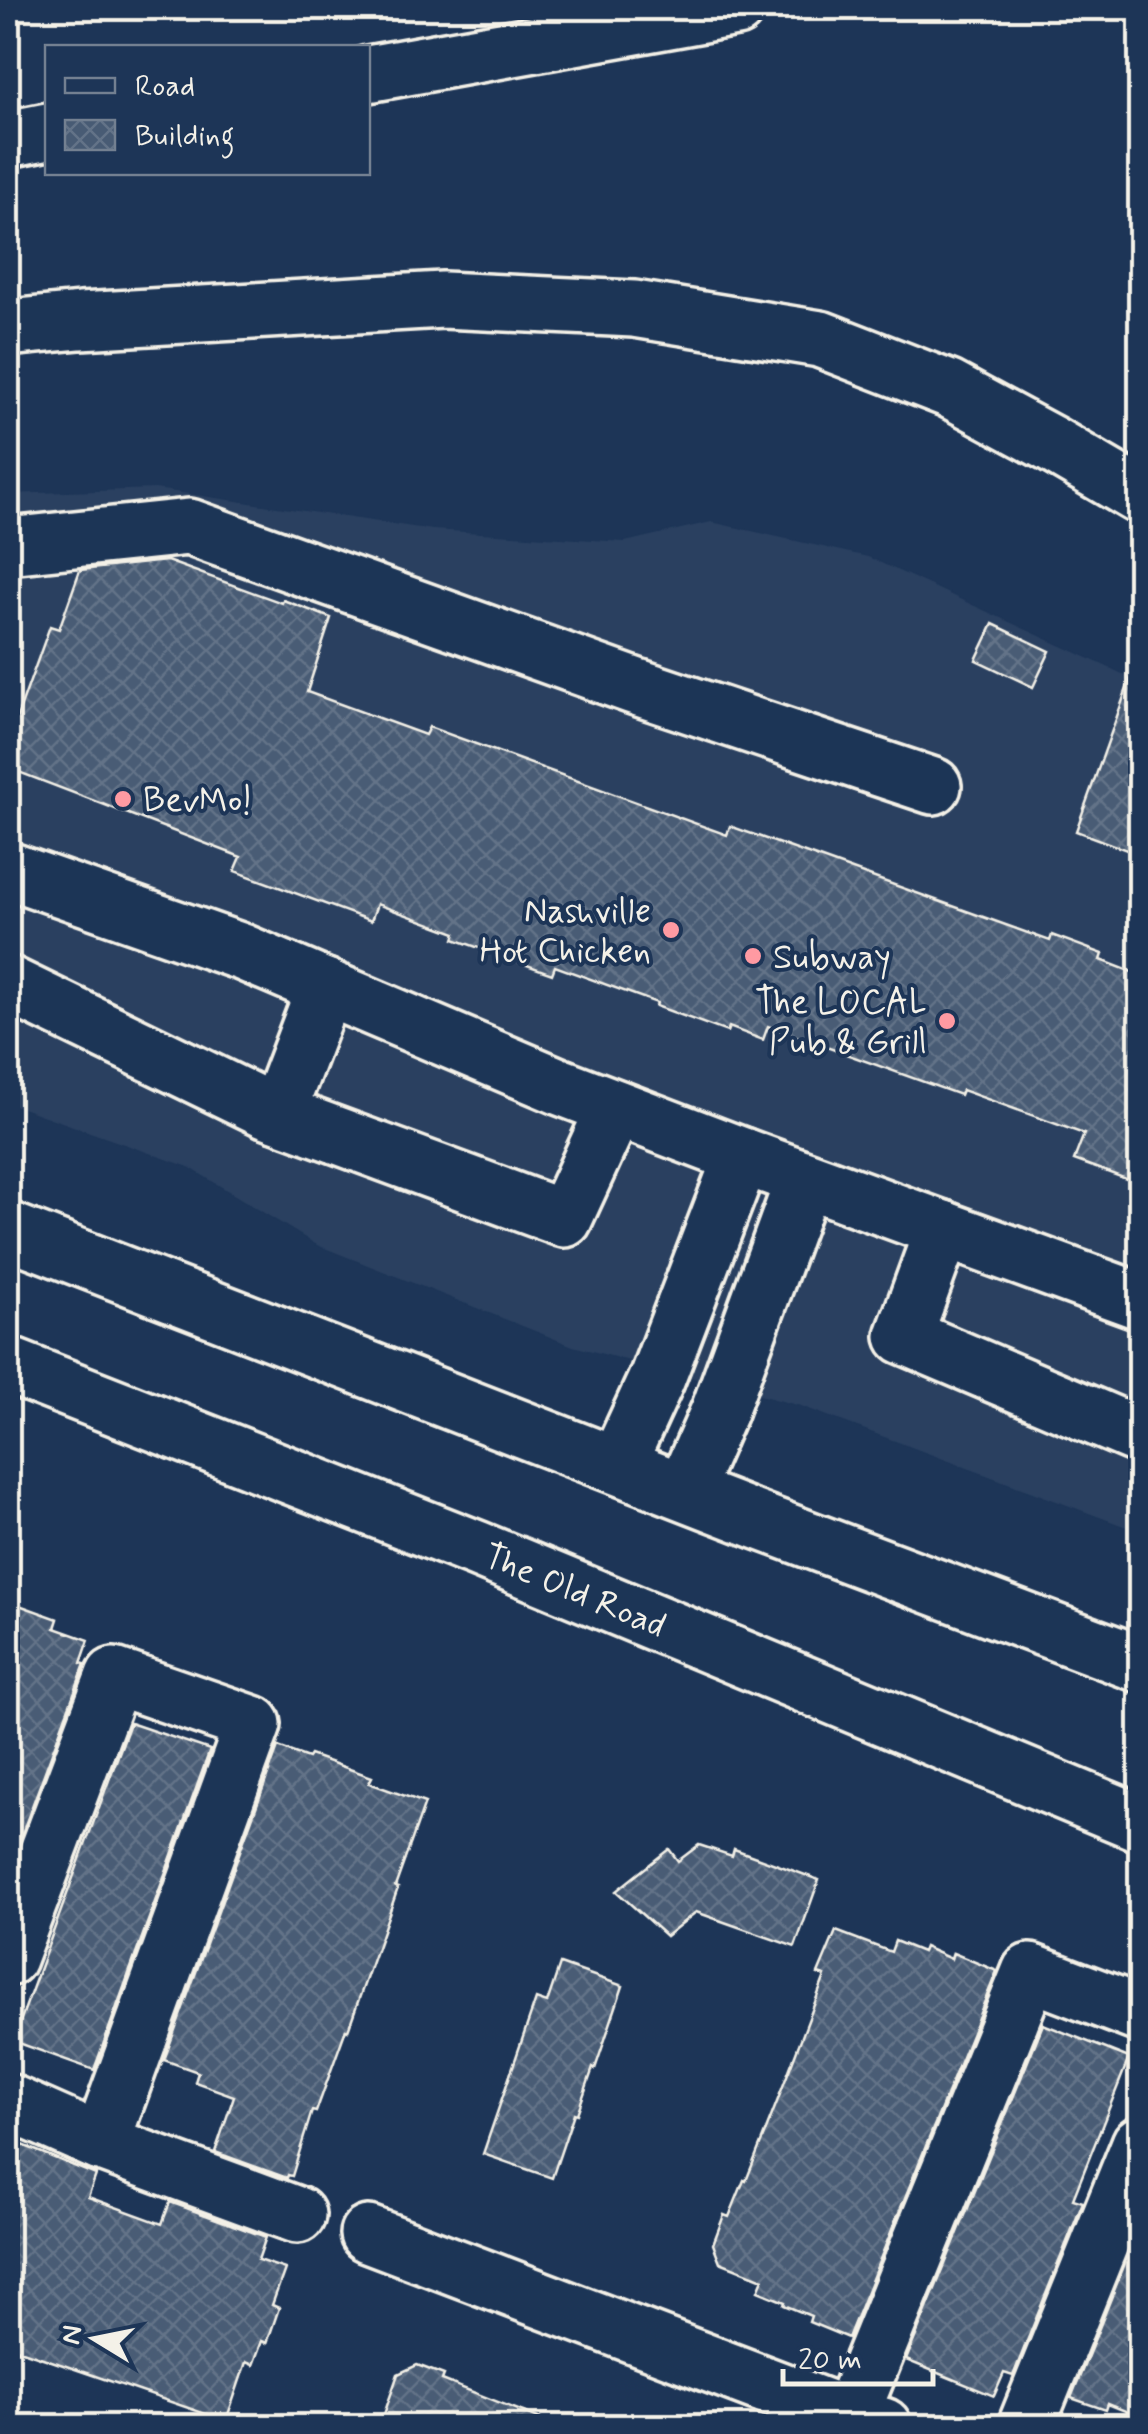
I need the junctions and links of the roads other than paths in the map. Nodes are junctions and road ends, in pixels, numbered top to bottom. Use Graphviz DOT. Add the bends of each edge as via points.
graph roads {
  1 [pos="736,8"];
  2 [pos="370,74"];
  3 [pos="45,132"];
  4 [pos="8,138"];
  5 [pos="8,328"];
  6 [pos="1140,496"];
  7 [pos="8,546"];
  8 [pos="933,786"];
  9 [pos="8,870"];
  10 [pos="8,984"];
  11 [pos="325,987"];
  12 [pos="616,1108"];
  13 [pos="276,1113"];
  14 [pos="742,1156"];
  15 [pos="804,1179"];
  16 [pos="943,1229"];
  17 [pos="8,1230"];
  18 [pos="1140,1301"];
  19 [pos="8,1366"];
  20 [pos="1140,1436"];
  21 [pos="617,1465"];
  22 [pos="684,1491"];
  23 [pos="1140,1664"];
  24 [pos="1140,1823"];
  25 [pos="8,1958"];
  26 [pos="1140,2014"];
  27 [pos="8,2102"];
  28 [pos="101,2143"];
  29 [pos="1140,2144"];
  30 [pos="298,2215"];
  31 [pos="368,2234"];
  32 [pos="860,2423"];
  33 [pos="1026,2426"];
  1 -- 2 [label="main road"];
  3 -- 4 [label="main road"];
  5 -- 6 [label="main road" via="443,300 634,309 820,339 949,389"];
  7 -- 8 [label="main road" via="188,527"];
  9 -- 11 [label="main road"];
  10 -- 13 [label="main road"];
  11 -- 12 [label="main road"];
  11 -- 13 [label="main road"];
  12 -- 13 [label="main road" via="564,1220"];
  12 -- 14 [label="main road"];
  14 -- 15 [label="main road"];
  14 -- 21 [label="main road"];
  15 -- 16 [label="main road"];
  15 -- 22 [label="main road"];
  16 -- 18 [label="main road"];
  16 -- 20 [label="main road" via="904,1336"];
  17 -- 21 [label="main road"];
  19 -- 24 [label="main road, The Old Road" via="476,1549"];
  21 -- 22 [label="main road"];
  22 -- 23 [label="main road"];
  25 -- 28 [label="main road" via="114,1676 253,1724"];
  26 -- 32 [label="main road" via="1030,1972"];
  27 -- 28 [label="main road"];
  28 -- 30 [label="main road"];
  29 -- 33 [label="main road"];
  31 -- 32 [label="main road"];
}
